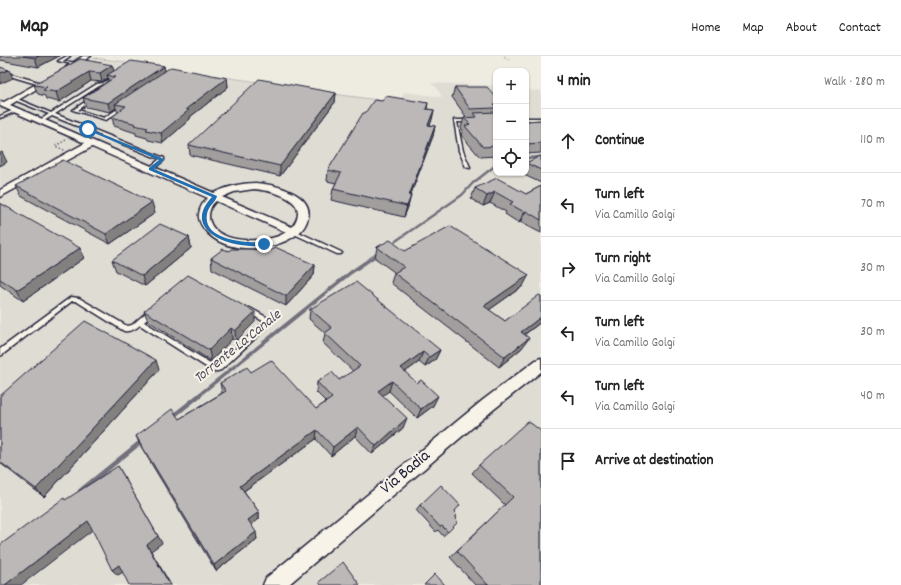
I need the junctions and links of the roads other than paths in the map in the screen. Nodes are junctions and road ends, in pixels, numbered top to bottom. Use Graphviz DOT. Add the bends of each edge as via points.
graph roads {
  1 [pos="69,56"];
  2 [pos="88,57"];
  3 [pos="76,64"];
  4 [pos="0,72"];
  5 [pos="40,84"];
  6 [pos="104,84"];
  7 [pos="14,99"];
  8 [pos="2,104"];
  9 [pos="17,110"];
  10 [pos="52,114"];
  11 [pos="0,117"];
  12 [pos="529,119"];
  13 [pos="541,119"];
  14 [pos="41,121"];
  15 [pos="475,121"];
  16 [pos="92,143"];
  17 [pos="468,167"];
  18 [pos="150,169"];
  19 [pos="0,194"];
  20 [pos="216,197"];
  21 [pos="294,232"];
  22 [pos="339,253"];
  23 [pos="157,307"];
  24 [pos="242,307"];
  25 [pos="139,322"];
  26 [pos="0,353"];
  27 [pos="541,364"];
  28 [pos="273,585"];
  1 -- 3 [label="lane" via="60,61"];
  2 -- 3 [label="street"];
  3 -- 5 [label="street"];
  4 -- 5 [label="lane"];
  5 -- 7 [label="street"];
  6 -- 6 [label="lane" via="109,87 75,110 105,120 173,73 132,67"];
  6 -- 10 [label="lane"];
  7 -- 8 [label="street"];
  7 -- 10 [label="lane"];
  8 -- 9 [label="street"];
  9 -- 11 [label="lane"];
  9 -- 14 [label="street"];
  10 -- 14 [label="lane"];
  10 -- 18 [label="lane" via="163,160"];
  12 -- 13 [label="lane"];
  14 -- 16 [label="street"];
  15 -- 17 [label="lane" via="455,121 461,151"];
  16 -- 18 [label="street"];
  16 -- 19 [label="street"];
  18 -- 20 [label="street"];
  20 -- 21 [label="street"];
  20 -- 21 [label="street" via="227,191 254,186 282,191 300,205 303,214 301,223"];
  20 -- 21 [label="street" via="207,206 204,216 207,226 215,235 229,242 246,245 264,244 281,240"];
  21 -- 22 [label="lane"];
  23 -- 25 [label="lane"];
  24 -- 25 [label="lane" via="266,320 265,325 219,368 214,369"];
  25 -- 26 [label="lane" via="132,328 124,328 77,299 71,299"];
  27 -- 28 [label="street, Via Badia" via="476,415"];
}
